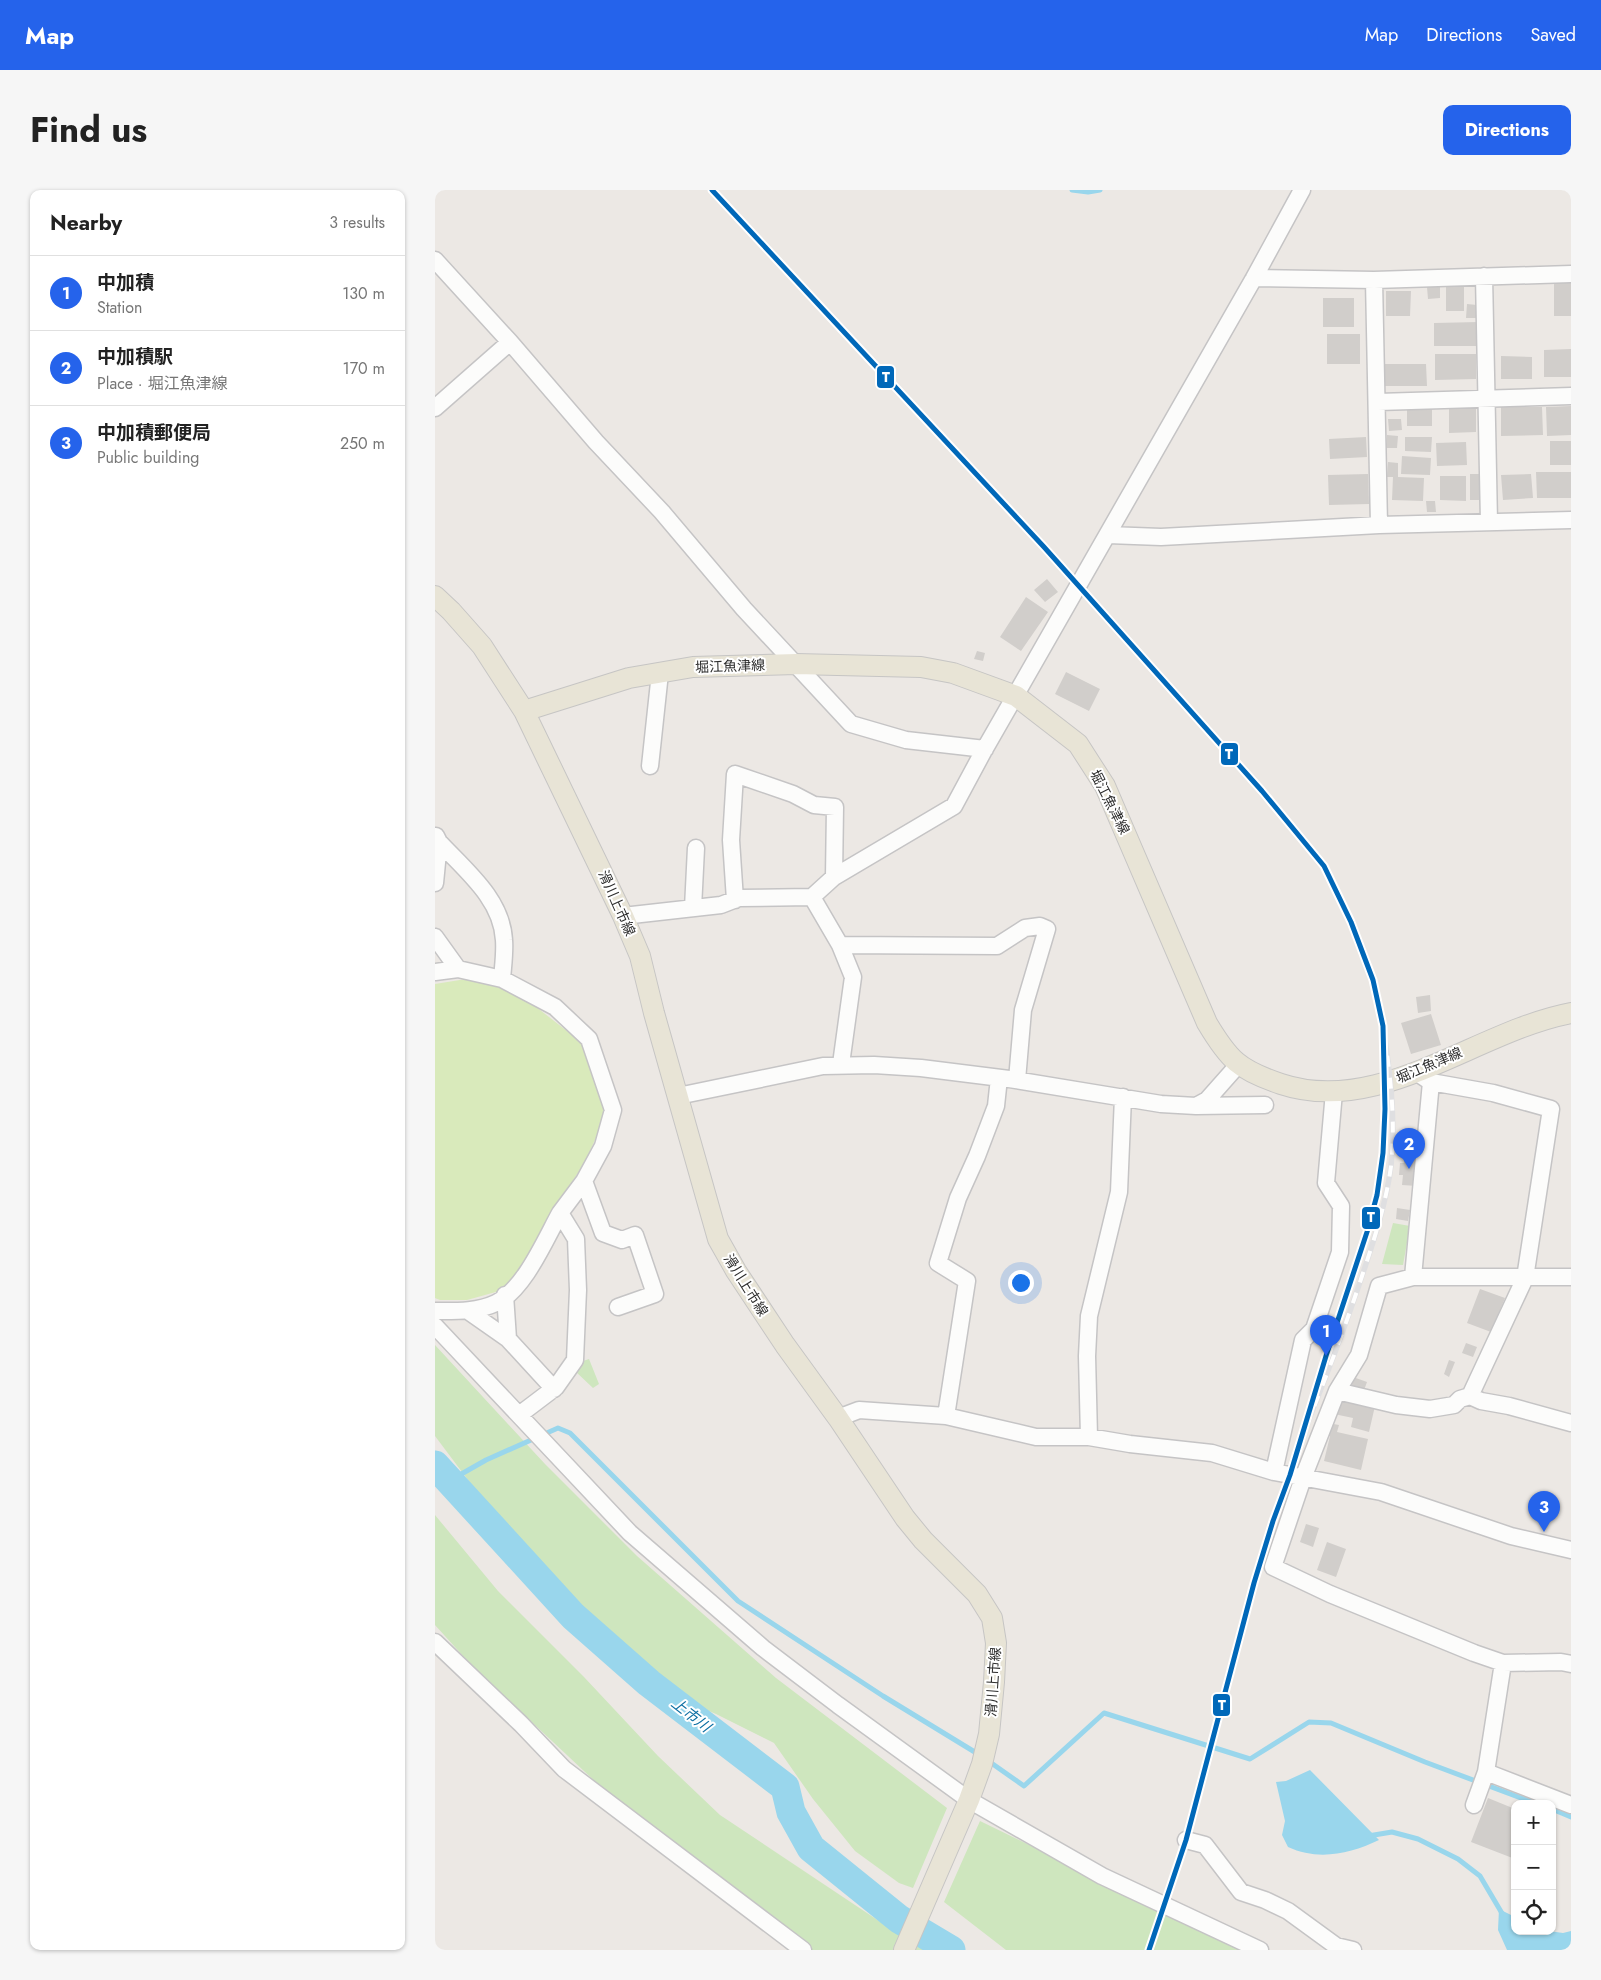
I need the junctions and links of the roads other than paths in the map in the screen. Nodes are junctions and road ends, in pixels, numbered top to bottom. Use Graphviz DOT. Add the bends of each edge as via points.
graph roads {
  1 [pos="1302,190"];
  2 [pos="435,260"];
  3 [pos="1571,274"];
  4 [pos="1485,276"];
  5 [pos="1254,278"];
  6 [pos="1375,280"];
  7 [pos="510,342"];
  8 [pos="1571,396"];
  9 [pos="1487,399"];
  10 [pos="1378,402"];
  11 [pos="435,408"];
  12 [pos="1571,520"];
  13 [pos="1489,522"];
  14 [pos="1379,526"];
  15 [pos="1108,535"];
  16 [pos="435,596"];
  17 [pos="796,664"];
  18 [pos="660,672"];
  19 [pos="1016,696"];
  20 [pos="524,711"];
  21 [pos="985,749"];
  22 [pos="650,766"];
  23 [pos="437,838"];
  24 [pos="696,848"];
  25 [pos="834,877"];
  26 [pos="435,883"];
  27 [pos="811,897"];
  28 [pos="735,900"];
  29 [pos="693,908"];
  30 [pos="623,916"];
  31 [pos="435,937"];
  32 [pos="840,945"];
  33 [pos="458,969"];
  34 [pos="435,972"];
  35 [pos="502,979"];
  36 [pos="1571,1013"];
  37 [pos="841,1064"];
  38 [pos="1238,1065"];
  39 [pos="1423,1077"];
  40 [pos="999,1078"];
  41 [pos="1017,1080"];
  42 [pos="1334,1092"];
  43 [pos="678,1096"];
  44 [pos="1123,1097"];
  45 [pos="1265,1105"];
  46 [pos="1196,1106"];
  47 [pos="584,1181"];
  48 [pos="560,1213"];
  49 [pos="1413,1277"];
  50 [pos="1571,1277"];
  51 [pos="1525,1278"];
  52 [pos="505,1295"];
  53 [pos="618,1307"];
  54 [pos="435,1311"];
  55 [pos="468,1311"];
  56 [pos="435,1326"];
  57 [pos="508,1339"];
  58 [pos="555,1389"];
  59 [pos="1337,1391"];
  60 [pos="1470,1396"];
  61 [pos="519,1415"];
  62 [pos="946,1416"];
  63 [pos="838,1418"];
  64 [pos="1571,1423"];
  65 [pos="1089,1437"];
  66 [pos="1274,1472"];
  67 [pos="1303,1478"];
  68 [pos="1571,1550"];
  69 [pos="435,1642"];
  70 [pos="1503,1663"];
  71 [pos="1571,1664"];
  72 [pos="1486,1772"];
  73 [pos="969,1800"];
  74 [pos="1474,1805"];
  75 [pos="1571,1805"];
  76 [pos="1186,1840"];
  77 [pos="803,1950"];
  78 [pos="904,1950"];
  79 [pos="1260,1950"];
  80 [pos="1353,1950"];
  1 -- 5 [label="street"];
  2 -- 7 [label="street"];
  3 -- 4 [label="street"];
  4 -- 6 [label="street"];
  4 -- 9 [label="street"];
  5 -- 6 [label="street"];
  5 -- 15 [label="street"];
  6 -- 10 [label="street"];
  7 -- 11 [label="street"];
  7 -- 17 [label="street"];
  8 -- 9 [label="street"];
  9 -- 10 [label="street"];
  9 -- 13 [label="street"];
  10 -- 14 [label="street"];
  12 -- 13 [label="street"];
  13 -- 14 [label="street"];
  14 -- 15 [label="street" via="1161,537"];
  15 -- 19 [label="street"];
  16 -- 20 [label="main road, 滑川上市線" via="482,646"];
  17 -- 18 [label="main road, 堀江魚津線" via="693,667"];
  17 -- 19 [label="main road, 堀江魚津線" via="921,667 953,673"];
  17 -- 21 [label="street" via="851,724 906,740"];
  18 -- 20 [label="main road, 堀江魚津線" via="629,678"];
  18 -- 22 [label="street"];
  19 -- 21 [label="street"];
  19 -- 38 [label="main road, 堀江魚津線" via="1078,744 1105,786 1207,1023 1223,1050"];
  20 -- 30 [label="main road, 滑川上市線"];
  21 -- 25 [label="street" via="955,806"];
  23 -- 26 [label="street"];
  23 -- 35 [label="street" via="486,892 499,915 504,939"];
  24 -- 29 [label="street"];
  25 -- 27 [label="street"];
  25 -- 28 [label="street" via="835,808 814,805 793,794 735,774 731,840"];
  27 -- 28 [label="street"];
  27 -- 32 [label="street"];
  28 -- 29 [label="street"];
  29 -- 30 [label="street"];
  30 -- 43 [label="main road, 滑川上市線" via="640,956"];
  31 -- 33 [label="street"];
  32 -- 37 [label="street" via="853,977"];
  32 -- 41 [label="street" via="997,946 1025,928 1039,926 1047,929 1023,1010"];
  33 -- 34 [label="street"];
  33 -- 35 [label="street"];
  35 -- 47 [label="street" via="555,1007 589,1039 613,1110 603,1146"];
  36 -- 39 [label="main road, 堀江魚津線" via="1547,1017 1508,1032"];
  37 -- 40 [label="street" via="921,1068"];
  37 -- 43 [label="street"];
  38 -- 42 [label="main road, 堀江魚津線" via="1300,1091"];
  38 -- 46 [label="street" via="1207,1100"];
  39 -- 42 [label="main road, 堀江魚津線"];
  39 -- 49 [label="street"];
  39 -- 51 [label="street" via="1551,1109"];
  40 -- 41 [label="street"];
  40 -- 62 [label="street" via="996,1106 958,1198 938,1263 967,1281"];
  41 -- 44 [label="street"];
  42 -- 66 [label="street" via="1326,1183 1341,1206 1341,1252 1315,1329 1303,1340"];
  43 -- 63 [label="main road, 滑川上市線" via="718,1239 785,1345"];
  44 -- 46 [label="street"];
  44 -- 65 [label="street" via="1119,1192 1089,1316"];
  45 -- 46 [label="street"];
  47 -- 48 [label="street"];
  47 -- 53 [label="street" via="603,1233 622,1240 635,1235 655,1294"];
  48 -- 52 [label="street" via="523,1280"];
  48 -- 58 [label="street" via="576,1239 578,1290 575,1360"];
  49 -- 51 [label="street"];
  49 -- 59 [label="street" via="1379,1286 1359,1355"];
  50 -- 51 [label="street"];
  51 -- 60 [label="street"];
  52 -- 55 [label="street" via="497,1303"];
  52 -- 57 [label="street"];
  54 -- 55 [label="street"];
  55 -- 57 [label="street"];
  56 -- 61 [label="street"];
  57 -- 58 [label="street"];
  58 -- 61 [label="street"];
  59 -- 60 [label="street" via="1396,1405 1430,1409 1454,1405"];
  59 -- 67 [label="street"];
  60 -- 64 [label="street"];
  61 -- 73 [label="street" via="630,1533 763,1648"];
  62 -- 63 [label="street" via="859,1410"];
  62 -- 65 [label="street" via="1036,1437"];
  63 -- 73 [label="main road, 滑川上市線" via="905,1518 977,1594 992,1618 996,1642 989,1734"];
  65 -- 66 [label="street" via="1212,1453"];
  66 -- 67 [label="street"];
  67 -- 68 [label="street" via="1381,1492 1511,1536"];
  67 -- 70 [label="street" via="1273,1567 1330,1594"];
  69 -- 77 [label="street" via="564,1769"];
  70 -- 71 [label="street"];
  70 -- 72 [label="street"];
  72 -- 74 [label="street"];
  72 -- 75 [label="street"];
  73 -- 78 [label="main road, 滑川上市線"];
  73 -- 79 [label="street" via="1102,1876"];
  76 -- 80 [label="street" via="1205,1845 1241,1892 1288,1911 1336,1946"];
}
